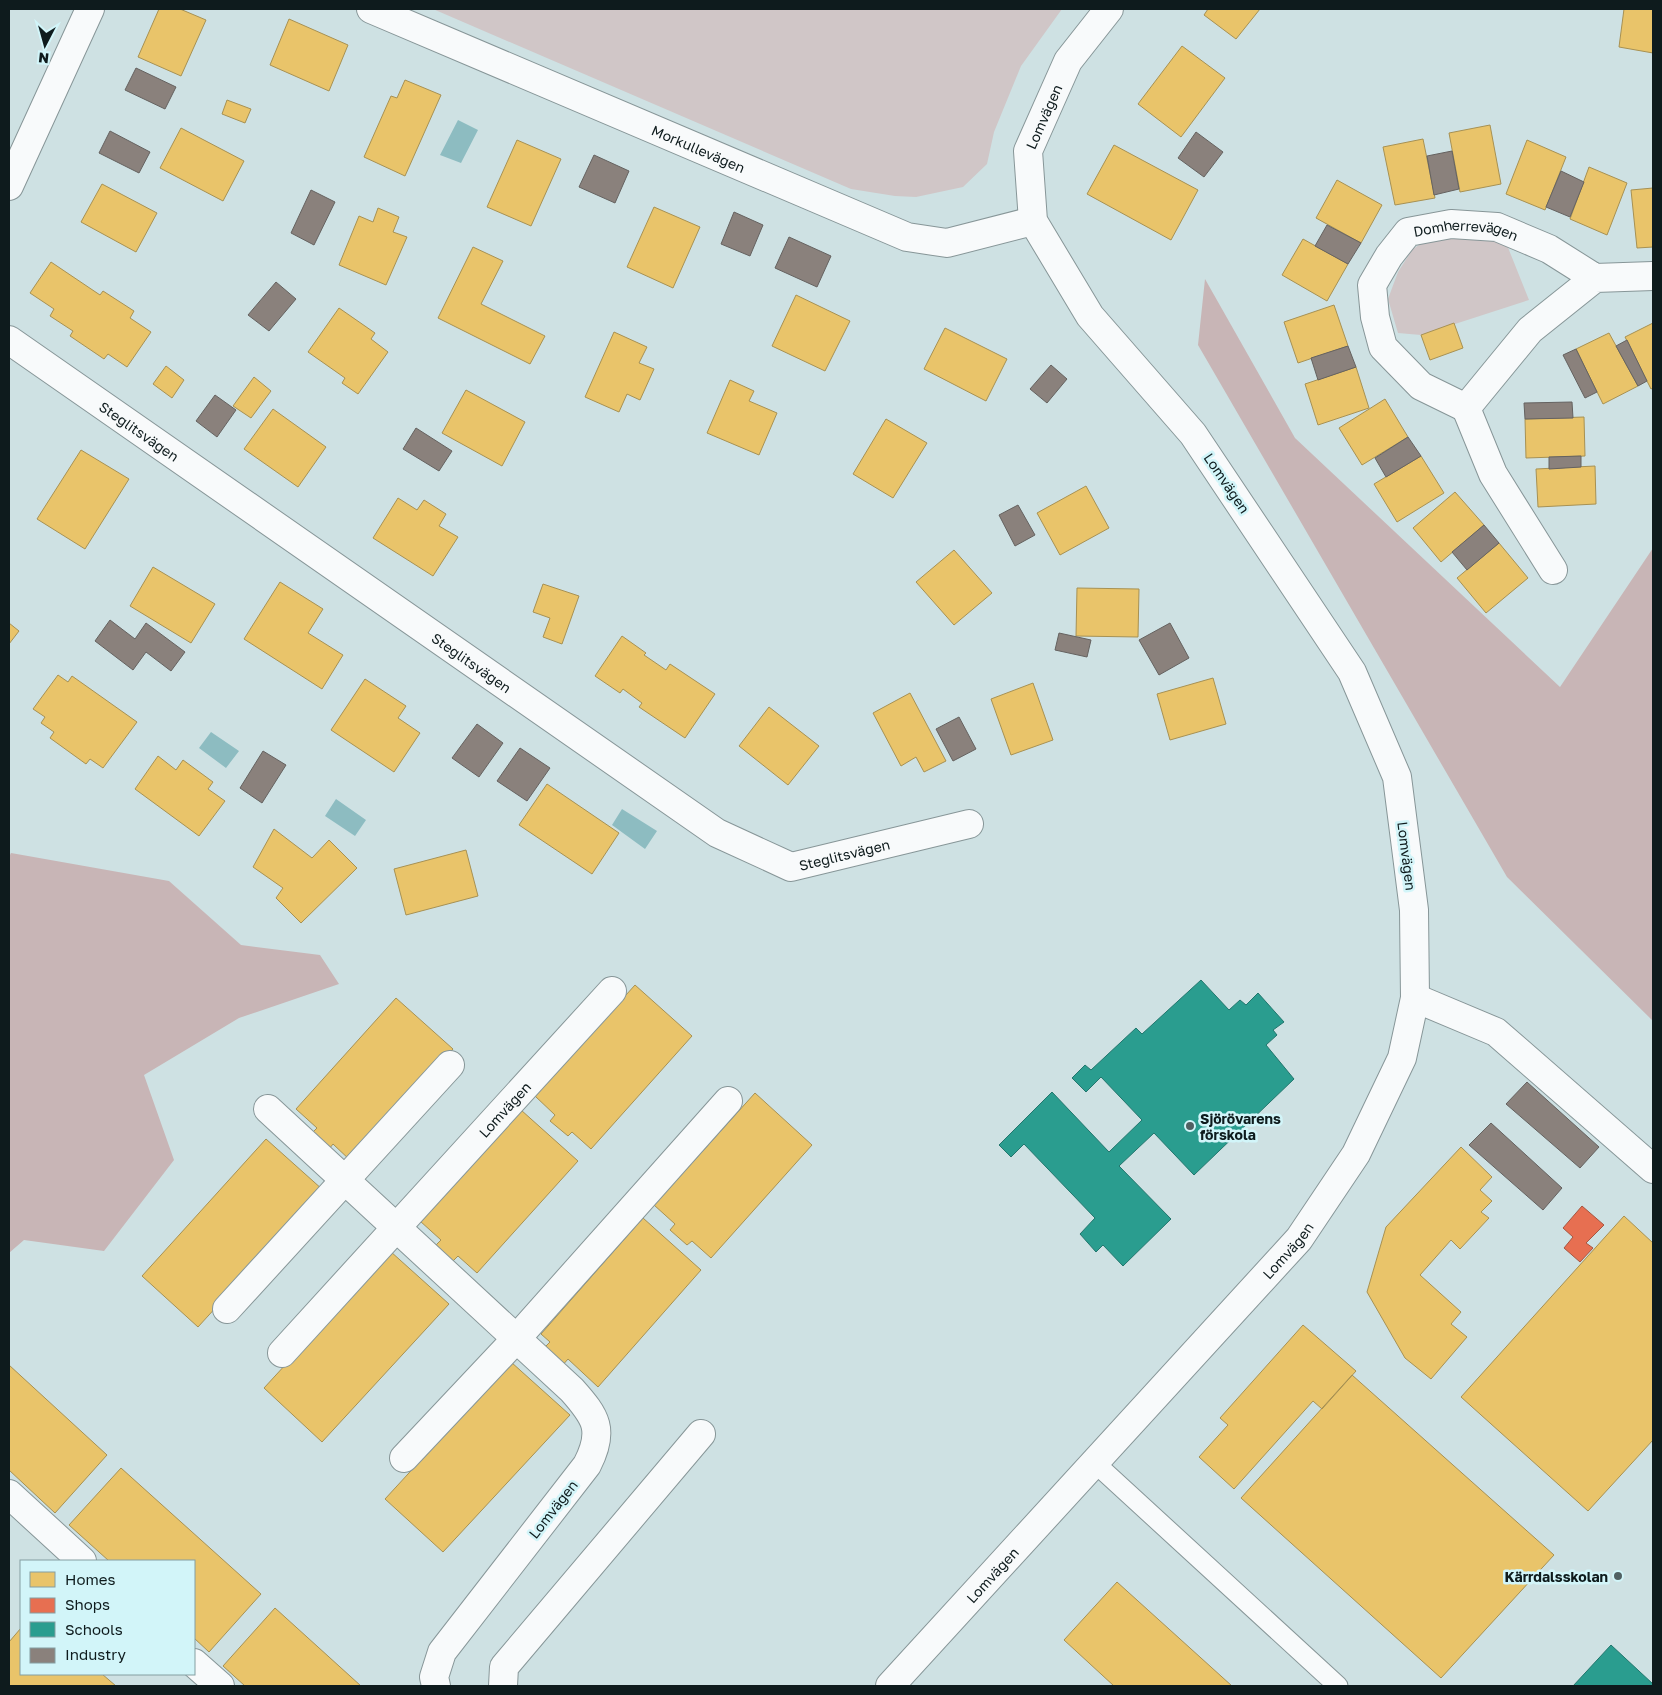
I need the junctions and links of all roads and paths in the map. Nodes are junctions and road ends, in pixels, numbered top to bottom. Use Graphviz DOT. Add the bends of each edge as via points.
graph roads {
  1 [pos="90,9"];
  2 [pos="371,9"];
  3 [pos="1109,9"];
  4 [pos="9,186"];
  5 [pos="1033,221"];
  6 [pos="1653,276"];
  7 [pos="1595,278"];
  8 [pos="9,340"];
  9 [pos="1466,408"];
  10 [pos="1553,570"];
  11 [pos="969,824"];
  12 [pos="612,991"];
  13 [pos="1415,998"];
  14 [pos="450,1065"];
  15 [pos="728,1101"];
  16 [pos="268,1109"];
  17 [pos="1653,1169"];
  18 [pos="345,1180"];
  19 [pos="397,1228"];
  20 [pos="227,1309"];
  21 [pos="516,1339"];
  22 [pos="282,1353"];
  23 [pos="701,1434"];
  24 [pos="404,1458"];
  25 [pos="1095,1463"];
  26 [pos="9,1494"];
  27 [pos="81,1560"];
  28 [pos="195,1664"];
  29 [pos="220,1686"];
  30 [pos="436,1686"];
  31 [pos="503,1686"];
  32 [pos="890,1686"];
  33 [pos="1338,1686"];
  1 -- 4 [label="street"];
  2 -- 5 [label="street, Morkullevägen" via="907,236 947,243"];
  3 -- 5 [label="street, Lomvägen" via="1068,61 1028,151"];
  5 -- 13 [label="street, Lomvägen" via="1090,316 1193,434 1352,672 1397,777 1414,910"];
  6 -- 7 [label="street"];
  7 -- 9 [label="street" via="1530,330"];
  7 -- 9 [label="street, Domherrevägen" via="1549,249 1497,227 1451,224 1408,232 1388,256 1372,285 1375,317 1384,347 1421,386"];
  8 -- 11 [label="street, Steglitsvägen" via="716,833 790,867"];
  9 -- 10 [label="street" via="1493,474"];
  12 -- 19 [label="street, Lomvägen"];
  13 -- 17 [label="street" via="1496,1032"];
  13 -- 25 [label="street, Lomvägen" via="1402,1058 1360,1145 1298,1239"];
  14 -- 18 [label="street"];
  15 -- 21 [label="street"];
  16 -- 18 [label="street, Lomvägen"];
  18 -- 19 [label="street, Lomvägen"];
  18 -- 20 [label="street"];
  19 -- 21 [label="street, Lomvägen"];
  19 -- 22 [label="street, Lomvägen"];
  21 -- 24 [label="street"];
  21 -- 30 [label="street, Lomvägen" via="589,1409 597,1425 597,1439 587,1465 442,1652 434,1678"];
  23 -- 31 [label="street" via="504,1667"];
  25 -- 32 [label="street, Lomvägen"];
  25 -- 33 [label="lane"];
  26 -- 27 [label="street"];
  28 -- 29 [label="street"];
}
